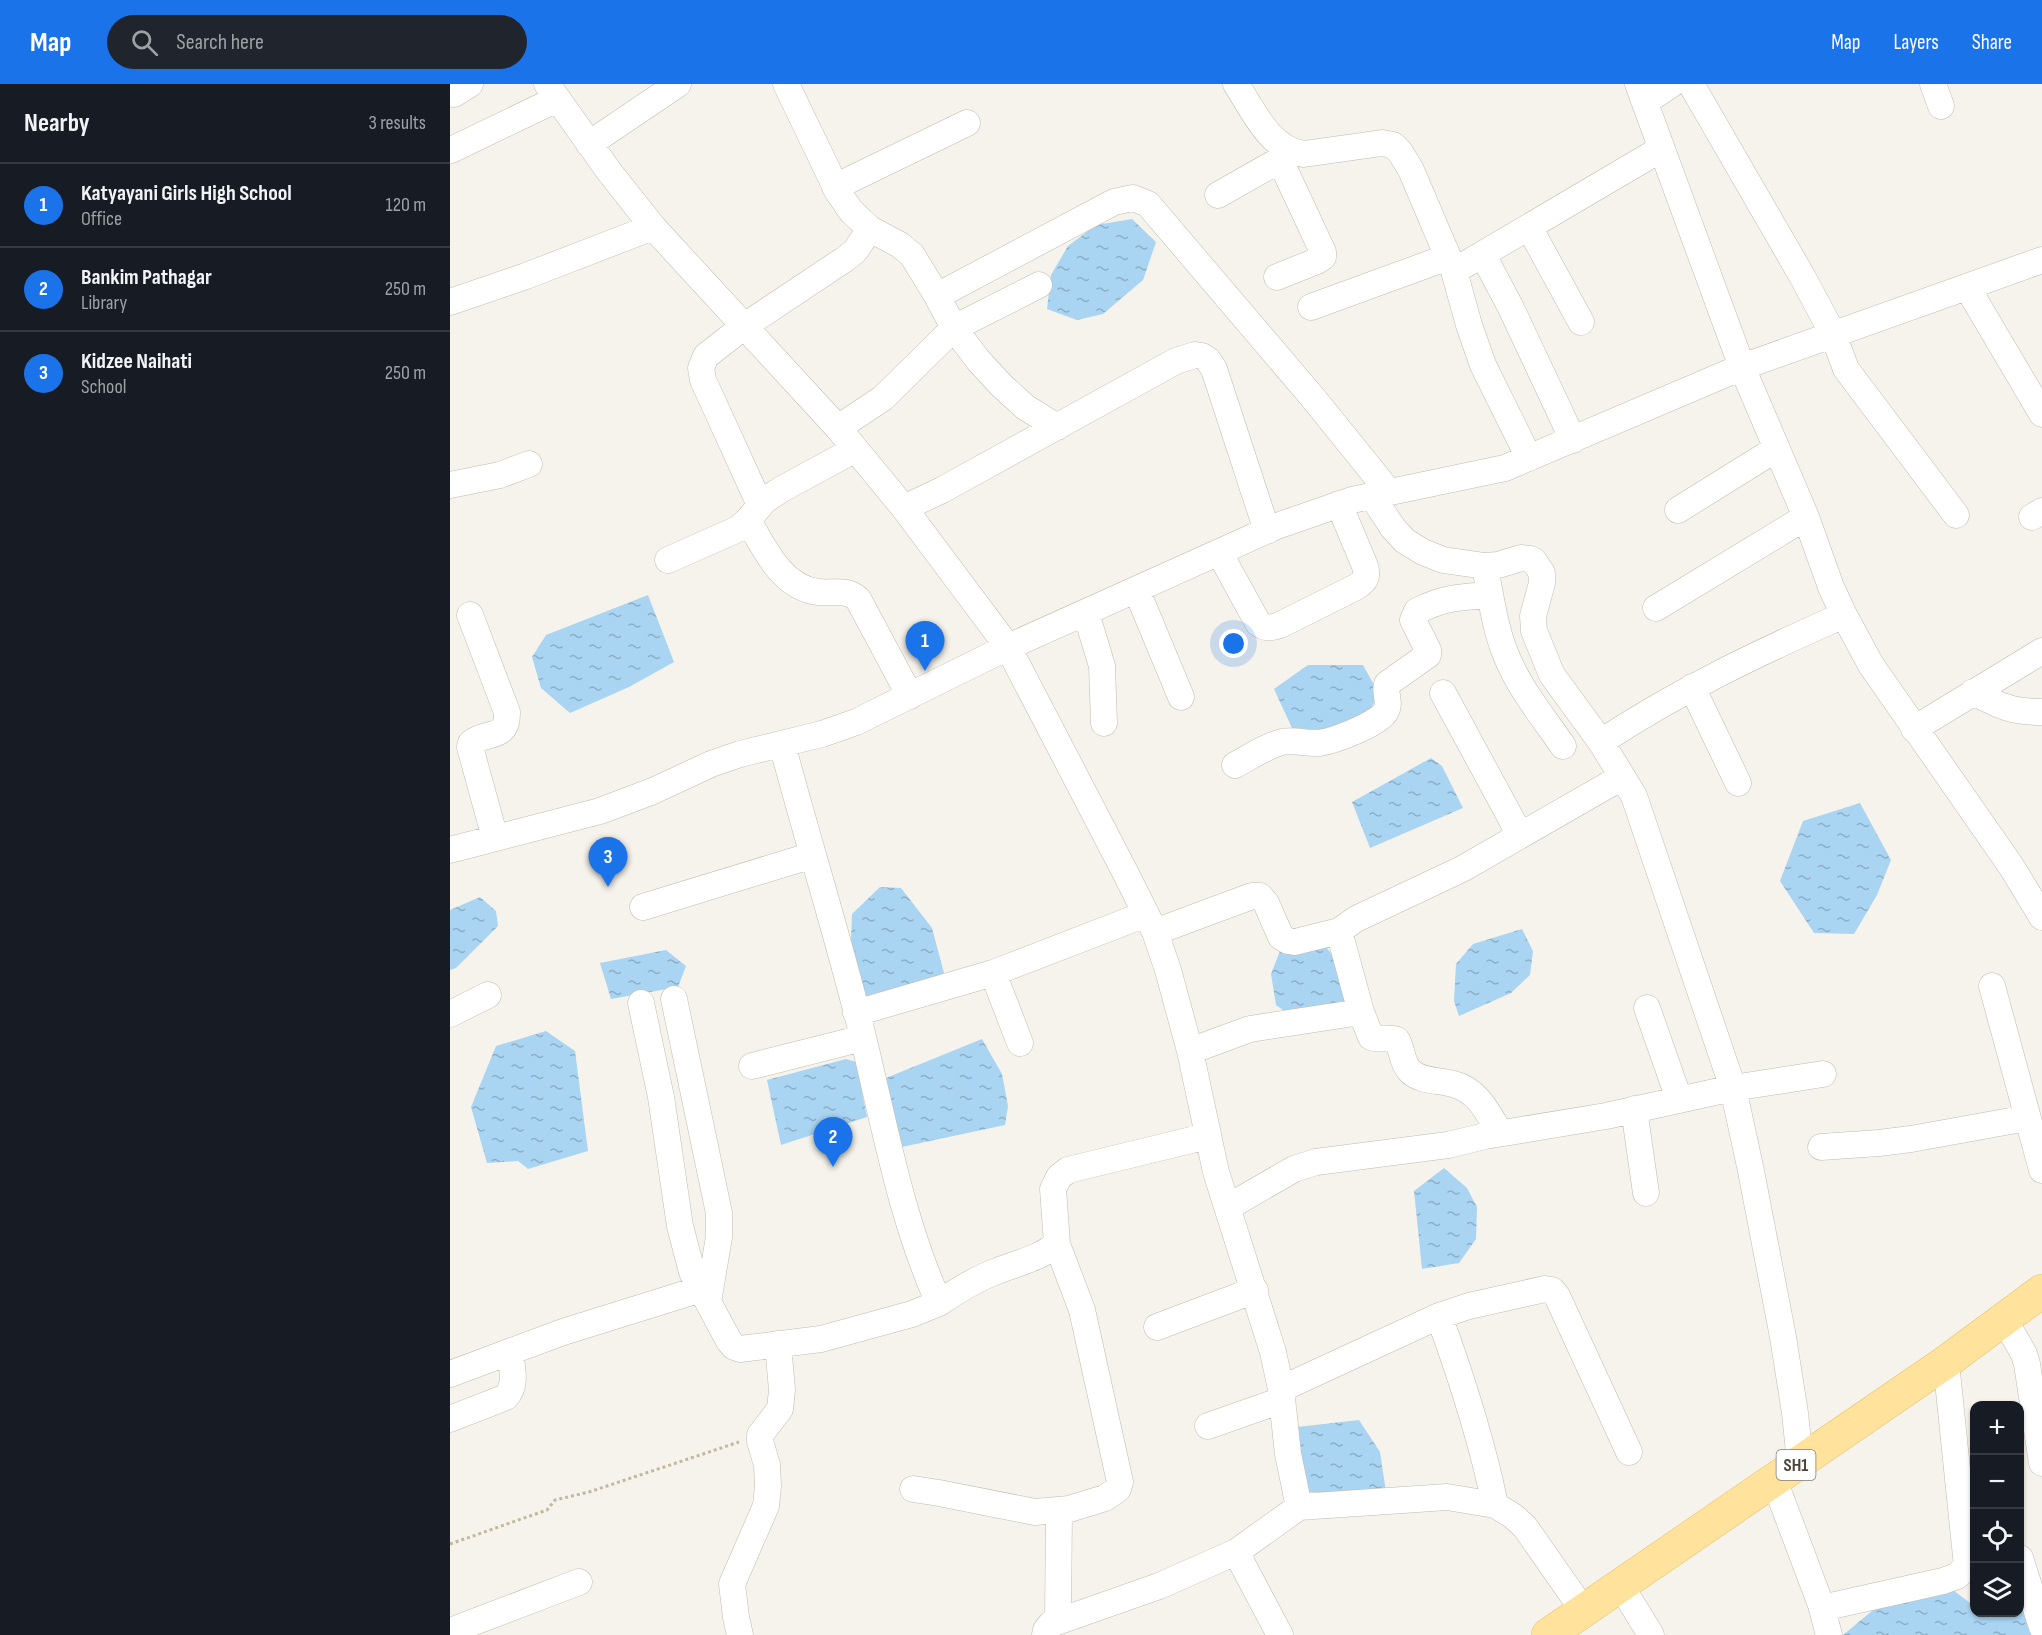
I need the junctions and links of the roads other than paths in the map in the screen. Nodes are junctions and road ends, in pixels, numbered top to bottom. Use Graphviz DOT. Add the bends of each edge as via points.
graph roads {
  1 [pos="678,84"];
  2 [pos="786,84"];
  3 [pos="1236,84"];
  4 [pos="1672,84"];
  5 [pos="1691,84"];
  6 [pos="552,91"];
  7 [pos="1641,93"];
  8 [pos="967,123"];
  9 [pos="589,144"];
  10 [pos="1660,149"];
  11 [pos="451,150"];
  12 [pos="1286,156"];
  13 [pos="835,187"];
  14 [pos="1218,195"];
  15 [pos="653,227"];
  16 [pos="1528,227"];
  17 [pos="870,230"];
  18 [pos="1483,255"];
  19 [pos="2042,260"];
  20 [pos="1451,264"];
  21 [pos="1277,277"];
  22 [pos="1039,285"];
  23 [pos="1967,287"];
  24 [pos="938,296"];
  25 [pos="450,302"];
  26 [pos="1311,307"];
  27 [pos="1581,322"];
  28 [pos="743,327"];
  29 [pos="954,328"];
  30 [pos="1833,334"];
  31 [pos="1742,367"];
  32 [pos="2042,414"];
  33 [pos="1057,427"];
  34 [pos="838,428"];
  35 [pos="1574,440"];
  36 [pos="1776,449"];
  37 [pos="854,450"];
  38 [pos="1529,458"];
  39 [pos="529,464"];
  40 [pos="450,485"];
  41 [pos="1381,494"];
  42 [pos="1339,504"];
  43 [pos="904,508"];
  44 [pos="1678,510"];
  45 [pos="754,512"];
  46 [pos="1956,514"];
  47 [pos="1806,517"];
  48 [pos="1267,531"];
  49 [pos="1219,552"];
  50 [pos="668,560"];
  51 [pos="1485,566"];
  52 [pos="1137,591"];
  53 [pos="1490,595"];
  54 [pos="1656,608"];
  55 [pos="1086,613"];
  56 [pos="470,615"];
  57 [pos="1844,615"];
  58 [pos="1008,647"];
  59 [pos="2042,651"];
  60 [pos="1692,687"];
  61 [pos="1973,692"];
  62 [pos="1443,693"];
  63 [pos="910,696"];
  64 [pos="1181,697"];
  65 [pos="2042,712"];
  66 [pos="1104,723"];
  67 [pos="1914,729"];
  68 [pos="1601,742"];
  69 [pos="782,744"];
  70 [pos="1563,746"];
  71 [pos="1235,765"];
  72 [pos="1622,777"];
  73 [pos="1738,783"];
  74 [pos="1520,835"];
  75 [pos="495,838"];
  76 [pos="450,850"];
  77 [pos="813,855"];
  78 [pos="643,907"];
  79 [pos="2042,917"];
  80 [pos="1150,923"];
  81 [pos="1339,931"];
  82 [pos="993,973"];
  83 [pos="1992,986"];
  84 [pos="488,995"];
  85 [pos="674,999"];
  86 [pos="641,1003"];
  87 [pos="1647,1008"];
  88 [pos="1361,1012"];
  89 [pos="856,1013"];
  90 [pos="450,1014"];
  91 [pos="863,1038"];
  92 [pos="1020,1043"];
  93 [pos="1190,1051"];
  94 [pos="752,1066"];
  95 [pos="1822,1074"];
  96 [pos="1733,1088"];
  97 [pos="1679,1099"];
  98 [pos="1634,1109"];
  99 [pos="2027,1118"];
  100 [pos="1500,1133"];
  101 [pos="1208,1137"];
  102 [pos="1821,1147"];
  103 [pos="2042,1170"];
  104 [pos="1646,1193"];
  105 [pos="1228,1207"];
  106 [pos="1058,1244"];
  107 [pos="1255,1290"];
  108 [pos="2042,1292"];
  109 [pos="705,1295"];
  110 [pos="939,1303"];
  111 [pos="1439,1316"];
  112 [pos="2004,1319"];
  113 [pos="1157,1326"];
  114 [pos="778,1344"];
  115 [pos="510,1352"];
  116 [pos="1946,1362"];
  117 [pos="450,1374"];
  118 [pos="1282,1394"];
  119 [pos="450,1419"];
  120 [pos="1208,1426"];
  121 [pos="1629,1452"];
  122 [pos="2042,1463"];
  123 [pos="1787,1471"];
  124 [pos="913,1489"];
  125 [pos="1495,1505"];
  126 [pos="1299,1507"];
  127 [pos="1059,1511"];
  128 [pos="1236,1552"];
  129 [pos="1970,1554"];
  130 [pos="1970,1563"];
  131 [pos="2021,1563"];
  132 [pos="579,1582"];
  133 [pos="1621,1586"];
  134 [pos="1822,1608"];
  135 [pos="1583,1610"];
  136 [pos="2042,1627"];
  137 [pos="1051,1628"];
  138 [pos="453,1629"];
  139 [pos="740,1635"];
  140 [pos="1280,1635"];
  141 [pos="1548,1635"];
  142 [pos="1651,1635"];
  143 [pos="1829,1635"];
  1 -- 9 [label="street"];
  2 -- 13 [label="street"];
  3 -- 12 [label="street"];
  4 -- 7 [label="street"];
  5 -- 30 [label="street"];
  6 -- 9 [label="street"];
  6 -- 11 [label="street"];
  7 -- 10 [label="street"];
  8 -- 13 [label="street"];
  9 -- 15 [label="street"];
  10 -- 16 [label="street"];
  10 -- 31 [label="street"];
  12 -- 14 [label="street"];
  12 -- 20 [label="street" via="1382,143 1393,145 1411,170"];
  12 -- 21 [label="street" via="1323,252 1320,260"];
  13 -- 17 [label="street"];
  15 -- 25 [label="street"];
  15 -- 28 [label="street"];
  16 -- 18 [label="street"];
  16 -- 27 [label="street"];
  17 -- 24 [label="street" via="912,255"];
  17 -- 28 [label="street" via="840,264"];
  18 -- 20 [label="street"];
  18 -- 35 [label="street"];
  19 -- 23 [label="street"];
  20 -- 26 [label="street"];
  20 -- 38 [label="street" via="1483,365"];
  22 -- 29 [label="street"];
  23 -- 30 [label="street"];
  23 -- 32 [label="street"];
  24 -- 29 [label="street"];
  24 -- 41 [label="street" via="1114,202 1133,198 1148,204 1314,399"];
  28 -- 34 [label="street"];
  28 -- 45 [label="street" via="706,356 701,373 734,450"];
  29 -- 33 [label="street" via="1000,385"];
  29 -- 34 [label="street" via="883,398"];
  30 -- 31 [label="street"];
  30 -- 46 [label="street" via="1856,384"];
  31 -- 35 [label="street"];
  31 -- 36 [label="street"];
  33 -- 43 [label="street"];
  33 -- 48 [label="street" via="1176,361 1202,356 1214,369"];
  34 -- 37 [label="street"];
  35 -- 38 [label="street"];
  36 -- 44 [label="street"];
  36 -- 47 [label="street"];
  37 -- 43 [label="street"];
  37 -- 45 [label="street" via="782,489"];
  38 -- 41 [label="street" via="1505,468"];
  39 -- 40 [label="street" via="500,475"];
  41 -- 42 [label="street"];
  41 -- 51 [label="street" via="1393,528 1405,541 1443,560"];
  42 -- 48 [label="street"];
  42 -- 49 [label="street" via="1365,566 1366,579 1280,626 1271,628 1258,623"];
  43 -- 58 [label="street"];
  45 -- 50 [label="street" via="738,529"];
  45 -- 63 [label="street" via="772,562 784,574 796,584 818,592 848,592 858,599"];
  47 -- 54 [label="street"];
  47 -- 57 [label="street"];
  48 -- 49 [label="street"];
  49 -- 52 [label="street"];
  51 -- 53 [label="street"];
  51 -- 68 [label="street" via="1521,558 1539,566 1542,583 1533,616 1534,631 1552,675"];
  52 -- 55 [label="street"];
  52 -- 64 [label="street"];
  53 -- 70 [label="street" via="1506,657"];
  53 -- 71 [label="street" via="1448,598 1418,611 1413,621 1428,655 1386,684 1385,714 1345,736 1318,743 1280,742"];
  55 -- 58 [label="street"];
  55 -- 66 [label="street" via="1102,666"];
  56 -- 75 [label="street" via="507,712 506,726 501,732 476,739 470,747"];
  57 -- 60 [label="street"];
  57 -- 67 [label="street" via="1871,665"];
  58 -- 63 [label="street"];
  58 -- 80 [label="street"];
  59 -- 61 [label="street"];
  60 -- 68 [label="street"];
  60 -- 73 [label="street"];
  61 -- 65 [label="street" via="2005,709"];
  61 -- 67 [label="street"];
  62 -- 74 [label="street"];
  63 -- 69 [label="street" via="856,722"];
  67 -- 79 [label="street" via="2011,866"];
  68 -- 72 [label="street"];
  69 -- 75 [label="street" via="711,764 600,811"];
  69 -- 77 [label="street"];
  72 -- 74 [label="street"];
  72 -- 96 [label="street" via="1645,825"];
  74 -- 81 [label="street"];
  75 -- 76 [label="street"];
  77 -- 78 [label="street"];
  77 -- 89 [label="street"];
  80 -- 81 [label="street" via="1260,896 1287,941"];
  80 -- 82 [label="street"];
  80 -- 93 [label="street" via="1168,970"];
  81 -- 88 [label="street"];
  82 -- 89 [label="street"];
  82 -- 92 [label="street"];
  83 -- 99 [label="street"];
  84 -- 90 [label="street"];
  85 -- 109 [label="street" via="719,1213 719,1237"];
  86 -- 109 [label="street" via="663,1107 680,1226 692,1272"];
  87 -- 97 [label="street"];
  88 -- 93 [label="street" via="1250,1029"];
  88 -- 100 [label="street" via="1371,1037 1397,1040 1410,1071 1418,1077 1455,1084 1471,1092 1482,1102"];
  89 -- 91 [label="street"];
  91 -- 94 [label="street"];
  91 -- 110 [label="street" via="890,1157"];
  93 -- 101 [label="street"];
  95 -- 96 [label="street"];
  96 -- 97 [label="street"];
  96 -- 123 [label="street" via="1795,1413"];
  97 -- 98 [label="street"];
  98 -- 100 [label="street"];
  98 -- 104 [label="street"];
  99 -- 102 [label="street" via="1911,1139"];
  99 -- 103 [label="street"];
  100 -- 105 [label="street" via="1448,1145 1316,1162 1294,1169"];
  101 -- 105 [label="street"];
  101 -- 106 [label="street" via="1068,1170 1053,1189"];
  105 -- 107 [label="street"];
  106 -- 110 [label="street" via="1025,1262 966,1285"];
  106 -- 127 [label="street" via="1082,1310 1120,1482 1119,1489 1105,1498"];
  107 -- 113 [label="street"];
  107 -- 118 [label="street"];
  108 -- 112 [label="main road, SH1"];
  109 -- 114 [label="street" via="734,1347"];
  109 -- 115 [label="street" via="563,1332"];
  110 -- 114 [label="street" via="821,1339"];
  111 -- 118 [label="street"];
  111 -- 121 [label="street" via="1551,1290"];
  111 -- 125 [label="street" via="1469,1399"];
  112 -- 116 [label="main road, SH1"];
  112 -- 122 [label="street" via="2027,1364"];
  114 -- 139 [label="street" via="780,1409 760,1435 767,1465 766,1506 732,1584"];
  115 -- 117 [label="street"];
  115 -- 119 [label="street" via="513,1384 506,1397"];
  116 -- 123 [label="main road, SH1"];
  116 -- 129 [label="street"];
  118 -- 120 [label="street"];
  118 -- 126 [label="street"];
  123 -- 133 [label="main road, SH1"];
  123 -- 134 [label="street"];
  124 -- 127 [label="street" via="1035,1512"];
  125 -- 126 [label="street" via="1447,1497"];
  125 -- 135 [label="street" via="1525,1527"];
  126 -- 128 [label="street"];
  127 -- 137 [label="street"];
  128 -- 137 [label="street"];
  128 -- 140 [label="street"];
  130 -- 134 [label="street" via="1957,1576 1943,1581"];
  131 -- 136 [label="street"];
  132 -- 138 [label="street"];
  133 -- 135 [label="main road, SH1"];
  133 -- 142 [label="street"];
  134 -- 143 [label="street"];
  135 -- 141 [label="main road, SH1"];
}
